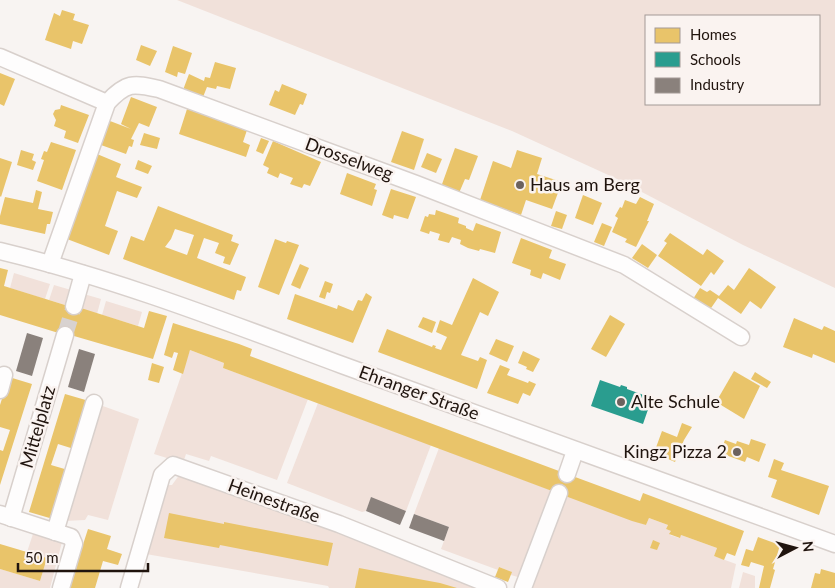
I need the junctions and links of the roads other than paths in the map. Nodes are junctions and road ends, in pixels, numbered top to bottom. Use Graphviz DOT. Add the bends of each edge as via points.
graph roads {
  1 [pos="0,57"];
  2 [pos="107,103"];
  3 [pos="0,251"];
  4 [pos="50,264"];
  5 [pos="83,274"];
  6 [pos="74,306"];
  7 [pos="65,335"];
  8 [pos="741,337"];
  9 [pos="94,404"];
  10 [pos="575,451"];
  11 [pos="567,474"];
  12 [pos="559,493"];
  13 [pos="6,516"];
  14 [pos="54,532"];
  15 [pos="835,544"];
  16 [pos="61,588"];
  17 [pos="128,588"];
  18 [pos="498,588"];
  19 [pos="523,588"];
  1 -- 2 [label="street"];
  2 -- 4 [label="street"];
  2 -- 8 [label="street, Drosselweg" via="116,93 138,84 159,88 624,265"];
  3 -- 4 [label="street, Ehranger Straße"];
  4 -- 5 [label="street, Ehranger Straße"];
  5 -- 6 [label="street"];
  5 -- 10 [label="street, Ehranger Straße" via="207,314"];
  7 -- 13 [label="street, Mittelplatz"];
  9 -- 14 [label="street"];
  10 -- 11 [label="street"];
  10 -- 15 [label="street, Ehranger Straße"];
  12 -- 19 [label="street"];
  13 -- 14 [label="street, Mittelplatz"];
  14 -- 16 [label="street, Mittelplatz" via="71,537 74,544"];
  17 -- 18 [label="street, Heinestraße" via="162,475 173,465 332,522"];
}
